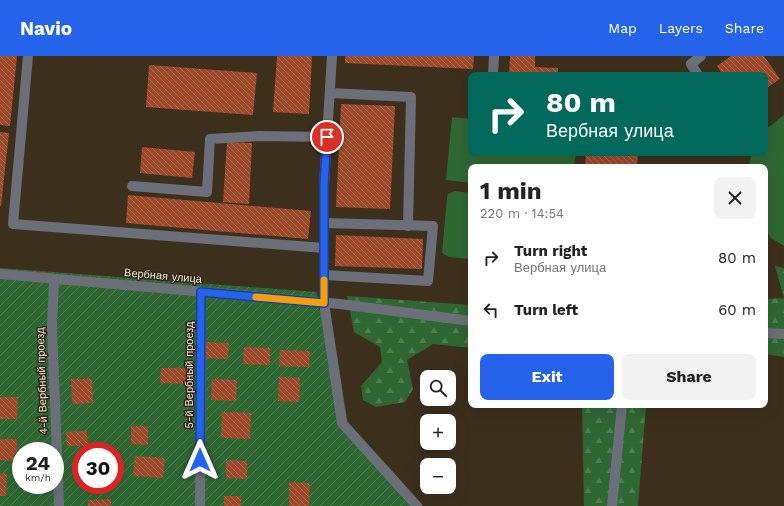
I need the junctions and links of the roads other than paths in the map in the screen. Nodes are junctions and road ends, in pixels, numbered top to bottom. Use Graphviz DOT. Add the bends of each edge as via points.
graph roads {
  1 [pos="28,56"];
  2 [pos="332,56"];
  3 [pos="494,56"];
  4 [pos="701,56"];
  5 [pos="493,72"];
  6 [pos="696,72"];
  7 [pos="330,93"];
  8 [pos="327,137"];
  9 [pos="132,186"];
  10 [pos="324,223"];
  11 [pos="408,226"];
  12 [pos="324,248"];
  13 [pos="0,274"];
  14 [pos="324,275"];
  15 [pos="54,279"];
  16 [pos="201,292"];
  17 [pos="324,303"];
  18 [pos="468,321"];
  19 [pos="768,333"];
  20 [pos="784,334"];
  21 [pos="622,408"];
  22 [pos="58,506"];
  23 [pos="200,506"];
  24 [pos="417,506"];
  25 [pos="612,506"];
  1 -- 12 [label="street" via="13,224"];
  2 -- 7 [label="street"];
  3 -- 5 [label="street"];
  4 -- 6 [label="street" via="691,64"];
  7 -- 8 [label="street"];
  7 -- 11 [label="street" via="411,97"];
  8 -- 9 [label="street" via="260,136 210,139 207,192"];
  8 -- 10 [label="street"];
  10 -- 11 [label="street"];
  10 -- 12 [label="street"];
  11 -- 14 [label="street" via="433,226 428,281"];
  12 -- 14 [label="street"];
  13 -- 15 [label="street, Вербная улица"];
  14 -- 17 [label="street"];
  15 -- 16 [label="street, Вербная улица"];
  15 -- 22 [label="street, 4-й Вербный проезд" via="52,327"];
  16 -- 17 [label="street, Вербная улица"];
  16 -- 23 [label="street, 5-й Вербный проезд"];
  17 -- 18 [label="street, Вербная улица"];
  17 -- 24 [label="street" via="342,423"];
  19 -- 20 [label="street"];
  21 -- 25 [label="street"];
}
